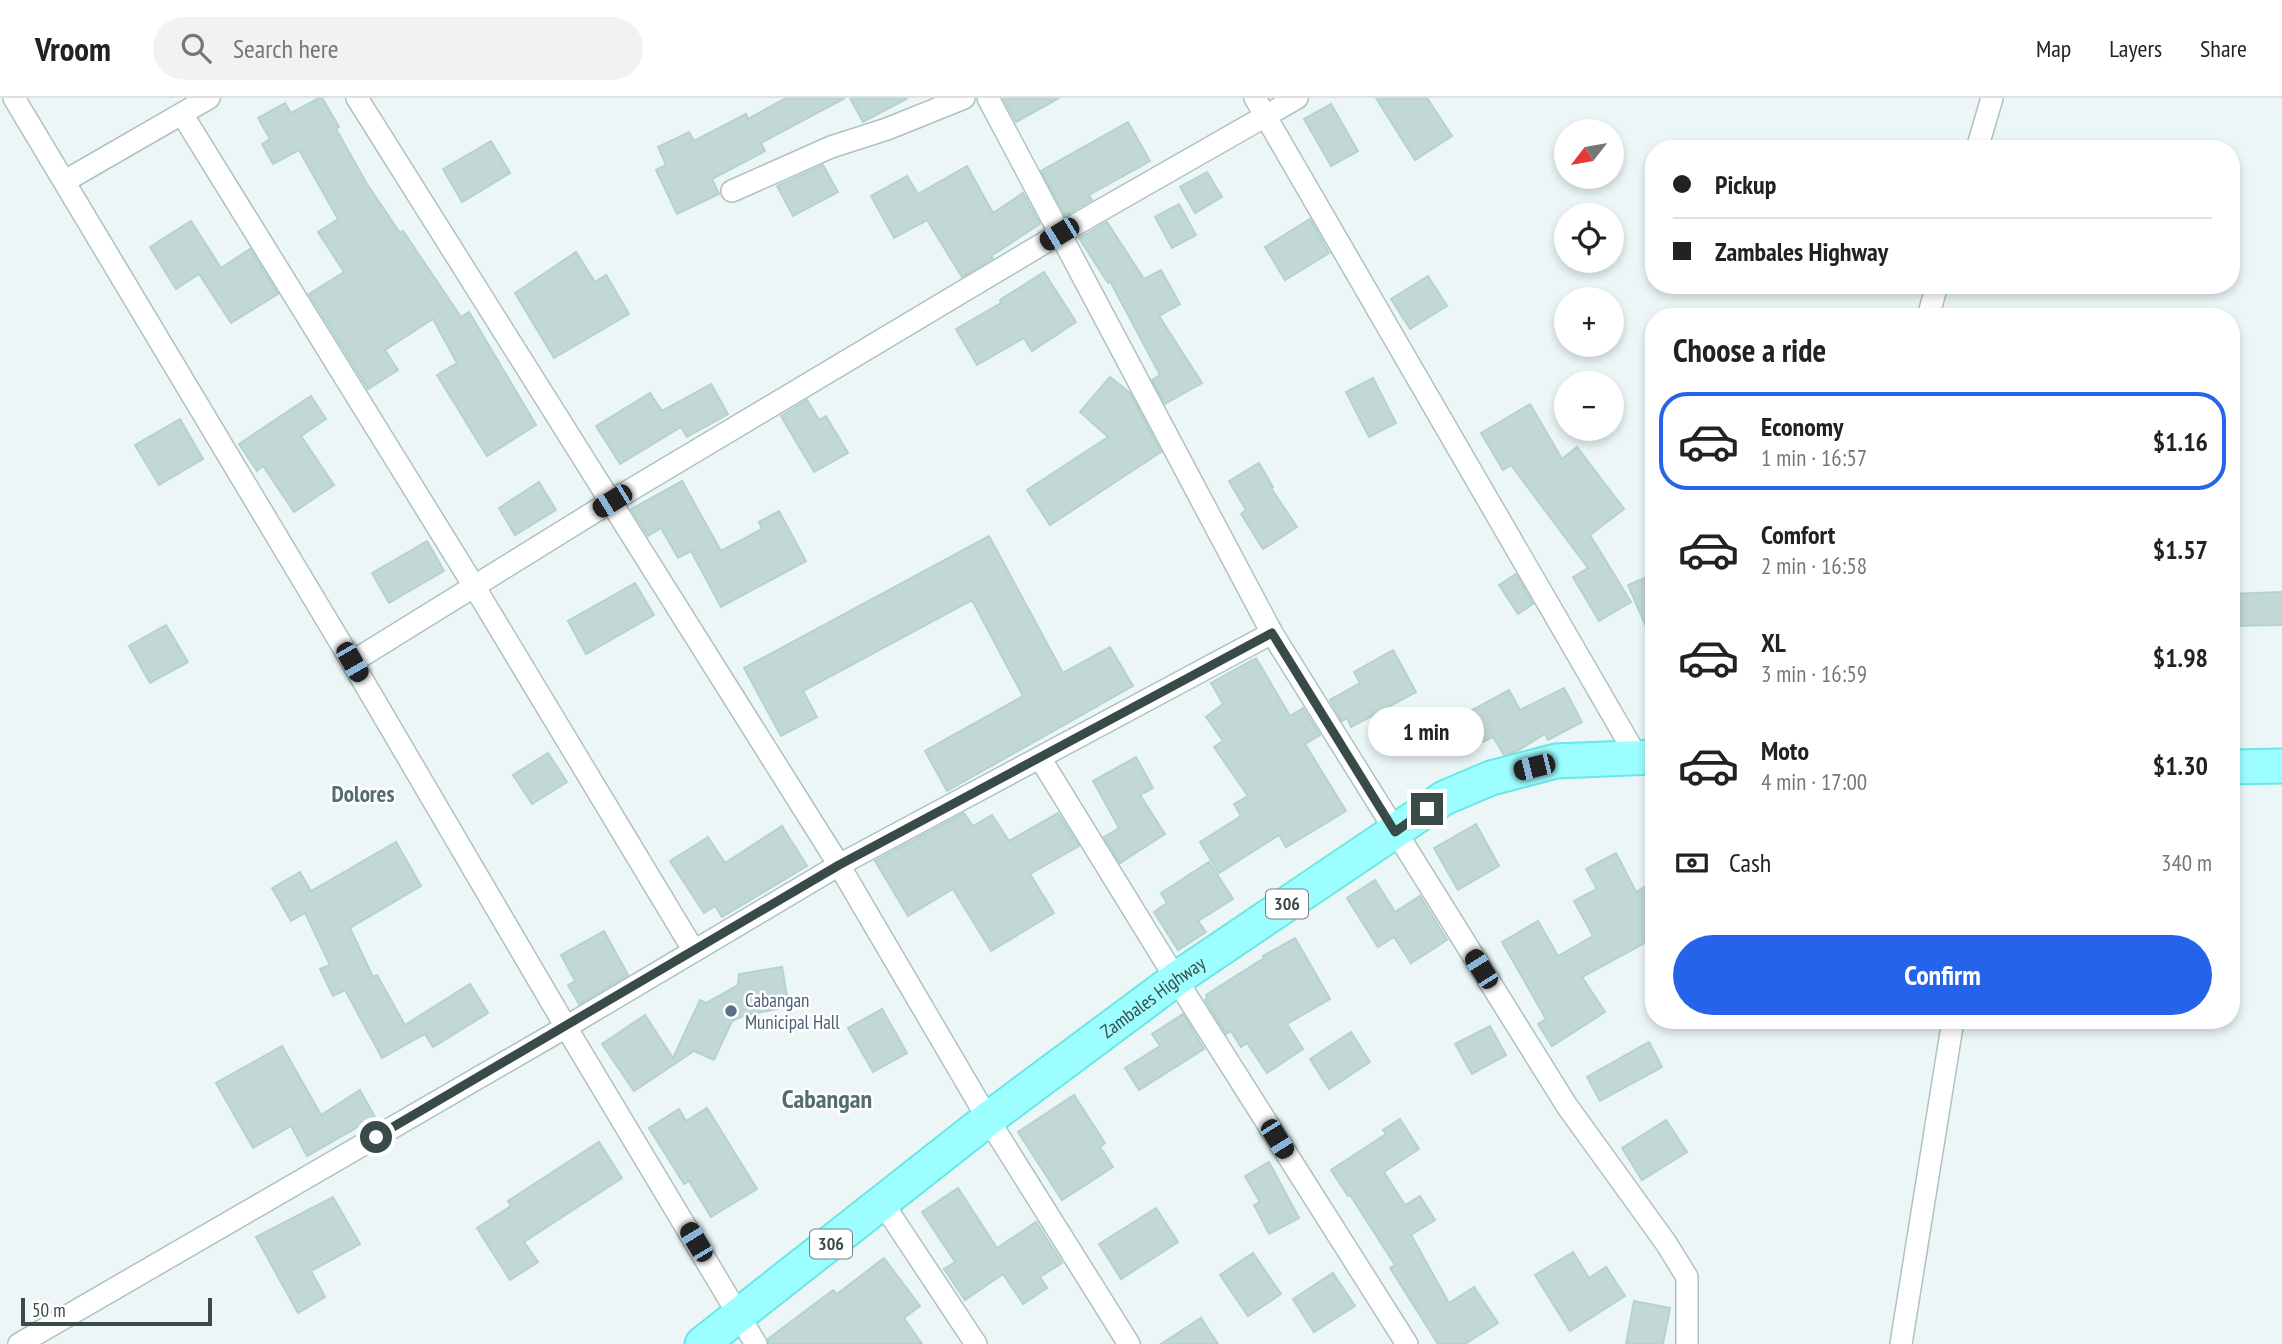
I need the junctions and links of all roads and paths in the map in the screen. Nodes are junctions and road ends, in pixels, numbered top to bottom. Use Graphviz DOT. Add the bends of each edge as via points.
graph roads {
  1 [pos="14,98"];
  2 [pos="209,98"];
  3 [pos="357,98"];
  4 [pos="964,98"];
  5 [pos="988,98"];
  6 [pos="1255,98"];
  7 [pos="1297,98"];
  8 [pos="1992,98"];
  9 [pos="183,114"];
  10 [pos="1266,117"];
  11 [pos="1980,140"];
  12 [pos="65,181"];
  13 [pos="732,191"];
  14 [pos="1059,234"];
  15 [pos="612,501"];
  16 [pos="474,586"];
  17 [pos="1272,633"];
  18 [pos="352,662"];
  19 [pos="1645,757"];
  20 [pos="1040,758"];
  21 [pos="2282,765"];
  22 [pos="2240,767"];
  23 [pos="1395,832"];
  24 [pos="839,865"];
  25 [pos="694,951"];
  26 [pos="1176,979"];
  27 [pos="566,1027"];
  28 [pos="1952,1029"];
  29 [pos="988,1119"];
  30 [pos="882,1202"];
  31 [pos="740,1314"];
  32 [pos="19,1344"];
  33 [pos="702,1344"];
  34 [pos="756,1344"];
  35 [pos="976,1344"];
  36 [pos="1129,1344"];
  37 [pos="1407,1344"];
  38 [pos="1687,1344"];
  39 [pos="1901,1344"];
  1 -- 12 [label="street"];
  2 -- 9 [label="street"];
  3 -- 15 [label="street"];
  4 -- 13 [label="street" via="831,147"];
  5 -- 14 [label="street"];
  6 -- 10 [label="street"];
  7 -- 10 [label="street"];
  8 -- 11 [label="street"];
  9 -- 12 [label="street"];
  9 -- 16 [label="street"];
  10 -- 14 [label="street"];
  10 -- 19 [label="street"];
  12 -- 18 [label="street"];
  14 -- 15 [label="street"];
  14 -- 17 [label="street"];
  15 -- 16 [label="street"];
  15 -- 24 [label="street"];
  16 -- 18 [label="street"];
  16 -- 25 [label="street"];
  17 -- 20 [label="street"];
  17 -- 23 [label="street"];
  18 -- 27 [label="street"];
  19 -- 23 [label="main road, Zambales Highway / 306" via="1556,761 1491,778 1444,798"];
  20 -- 24 [label="street"];
  20 -- 26 [label="street"];
  21 -- 22 [label="main road"];
  23 -- 26 [label="main road, Zambales Highway / 306"];
  23 -- 38 [label="street" via="1567,1106 1687,1278"];
  24 -- 25 [label="street"];
  24 -- 29 [label="street"];
  25 -- 27 [label="street"];
  26 -- 29 [label="main road, Zambales Highway / 306"];
  26 -- 37 [label="street"];
  27 -- 31 [label="street"];
  27 -- 32 [label="street"];
  28 -- 39 [label="street"];
  29 -- 30 [label="main road, Zambales Highway / 306"];
  29 -- 36 [label="street"];
  30 -- 31 [label="main road, Zambales Highway / 306"];
  30 -- 35 [label="street"];
  31 -- 33 [label="main road, Zambales Highway / 306"];
  31 -- 34 [label="street"];
}
